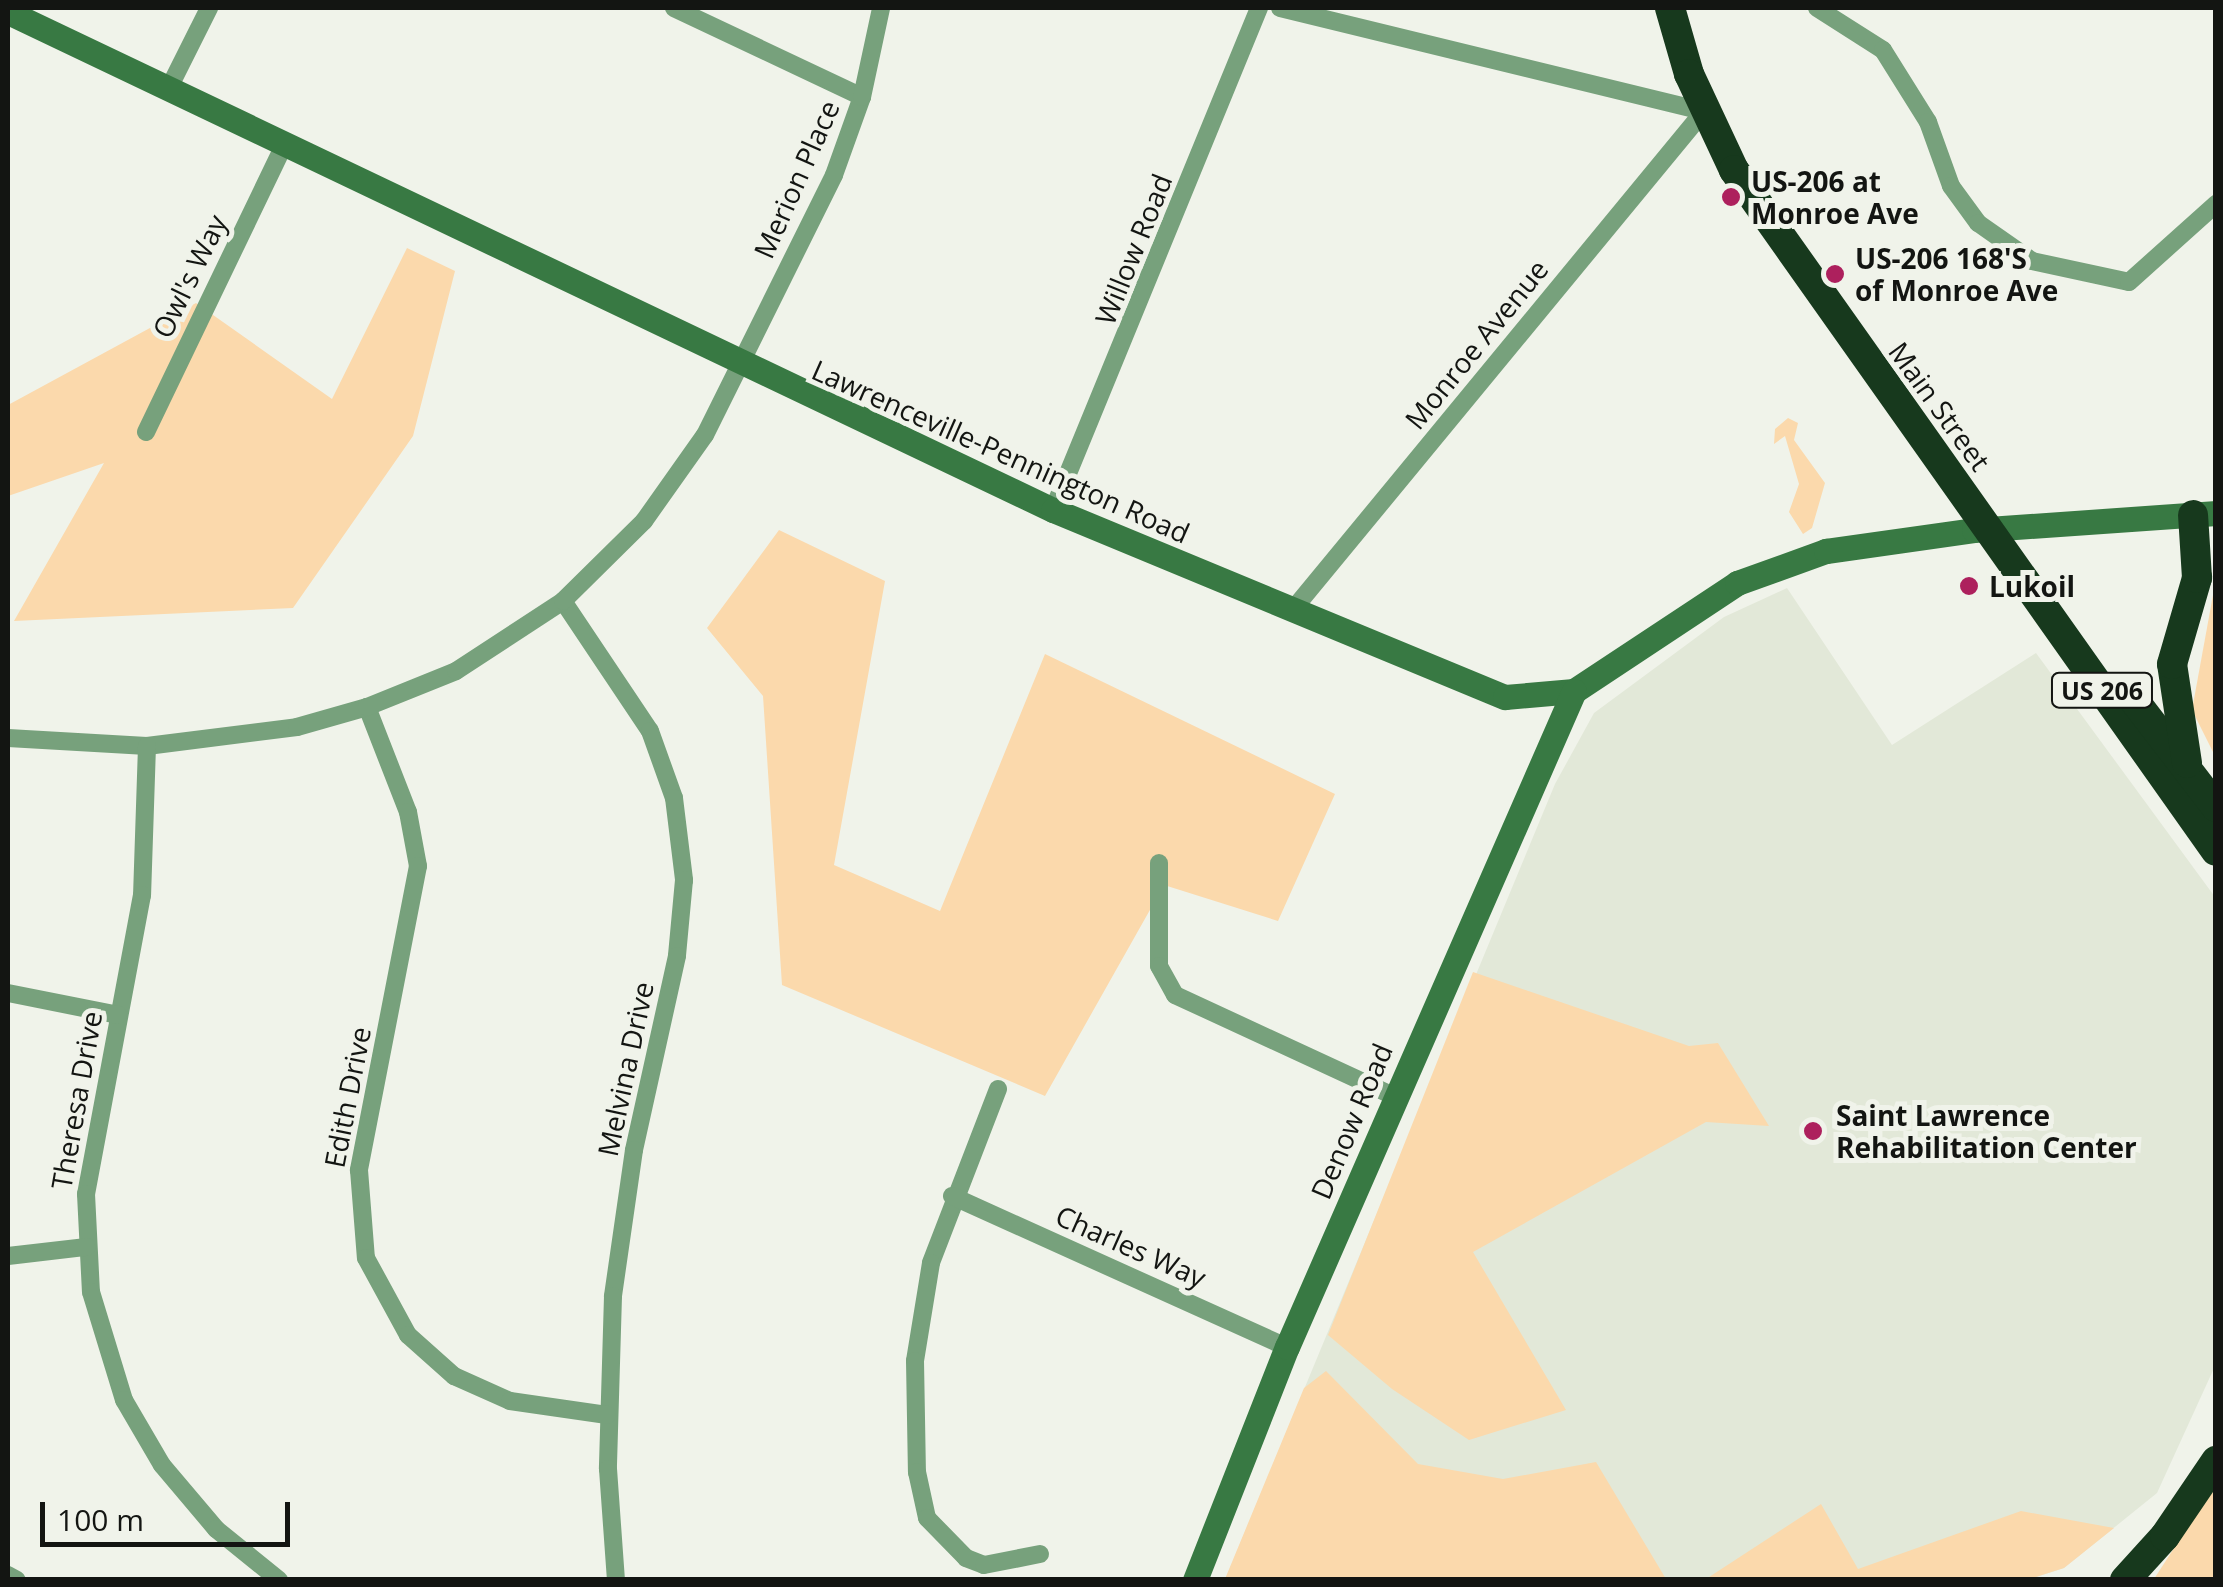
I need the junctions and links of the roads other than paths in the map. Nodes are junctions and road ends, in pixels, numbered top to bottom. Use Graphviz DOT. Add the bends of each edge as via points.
graph roads {
  1 [pos="209,8"];
  2 [pos="674,8"];
  3 [pos="882,8"];
  4 [pos="1259,8"];
  5 [pos="1280,8"];
  6 [pos="1670,8"];
  7 [pos="1817,8"];
  8 [pos="8,12"];
  9 [pos="168,90"];
  10 [pos="862,97"];
  11 [pos="1704,112"];
  12 [pos="284,145"];
  13 [pos="2216,204"];
  14 [pos="740,366"];
  15 [pos="146,432"];
  16 [pos="1054,510"];
  17 [pos="2204,514"];
  18 [pos="1989,529"];
  19 [pos="2216,547"];
  20 [pos="2198,578"];
  21 [pos="563,601"];
  22 [pos="1292,612"];
  23 [pos="1574,691"];
  24 [pos="367,707"];
  25 [pos="8,738"];
  26 [pos="147,746"];
  27 [pos="2192,776"];
  28 [pos="2216,807"];
  29 [pos="2216,851"];
  30 [pos="1159,863"];
  31 [pos="8,993"];
  32 [pos="118,1015"];
  33 [pos="998,1089"];
  34 [pos="1394,1096"];
  35 [pos="952,1196"];
  36 [pos="86,1247"];
  37 [pos="8,1256"];
  38 [pos="1287,1347"];
  39 [pos="608,1415"];
  40 [pos="2216,1461"];
  41 [pos="1040,1554"];
  42 [pos="8,1574"];
  43 [pos="17,1580"];
  44 [pos="279,1580"];
  45 [pos="616,1580"];
  46 [pos="1196,1580"];
  47 [pos="2125,1580"];
  1 -- 9 [label="street"];
  2 -- 10 [label="street"];
  3 -- 10 [label="street, Merion Place"];
  4 -- 16 [label="street, Willow Road"];
  5 -- 11 [label="street"];
  6 -- 11 [label="highway, Main Street / US 206"];
  7 -- 13 [label="street" via="1883,50 1928,122 1951,186 1978,223 2032,260 2129,282"];
  8 -- 9 [label="street, Lawrenceville-Pennington Road"];
  9 -- 12 [label="street, Lawrenceville-Pennington Road"];
  10 -- 14 [label="street, Merion Place" via="834,175"];
  11 -- 18 [label="highway, Main Street / US 206" via="1787,252"];
  11 -- 22 [label="street, Monroe Avenue"];
  12 -- 14 [label="street, Lawrenceville-Pennington Road"];
  12 -- 15 [label="street, Owl's Way"];
  14 -- 16 [label="street, Lawrenceville-Pennington Road"];
  14 -- 21 [label="street, Merion Place" via="676,480 609,560"];
  16 -- 22 [label="street, Lawrenceville-Pennington Road"];
  17 -- 18 [label="street, Lawrenceville-Pennington Road"];
  17 -- 20 [label="highway"];
  18 -- 23 [label="street, Lawrenceville-Pennington Road" via="1854,545 1782,564 1700,605"];
  18 -- 27 [label="highway, US 206" via="2068,616"];
  18 -- 29 [label="highway, US 206"];
  19 -- 20 [label="highway"];
  20 -- 27 [label="highway" via="2172,664 2179,737"];
  21 -- 24 [label="street, Merion Place" via="456,671"];
  21 -- 39 [label="street, Melvina Drive" via="650,731 674,798 684,880 678,956 622,1223"];
  22 -- 23 [label="street, Lawrenceville-Pennington Road" via="1483,692 1528,699"];
  23 -- 34 [label="street, Denow Road"];
  24 -- 26 [label="street, Merion Place" via="243,737"];
  24 -- 39 [label="street, Edith Drive" via="408,812 418,866 359,1170 366,1258 408,1335 454,1376 510,1401"];
  25 -- 26 [label="street, Merion Place"];
  26 -- 32 [label="street, Theresa Drive" via="142,896"];
  27 -- 28 [label="highway, US 206"];
  30 -- 34 [label="street" via="1159,966 1175,995"];
  31 -- 32 [label="street"];
  32 -- 36 [label="street, Theresa Drive" via="90,1149"];
  33 -- 35 [label="street"];
  34 -- 38 [label="street, Denow Road"];
  35 -- 38 [label="street, Charles Way"];
  35 -- 41 [label="street" via="931,1262 915,1361 920,1500 937,1534 966,1558 984,1565"];
  36 -- 37 [label="street"];
  36 -- 44 [label="street, Theresa Drive" via="99,1329 141,1432 190,1501"];
  38 -- 46 [label="street, Denow Road"];
  39 -- 45 [label="street, Melvina Drive"];
  40 -- 47 [label="highway" via="2165,1536"];
  42 -- 43 [label="street"];
}
